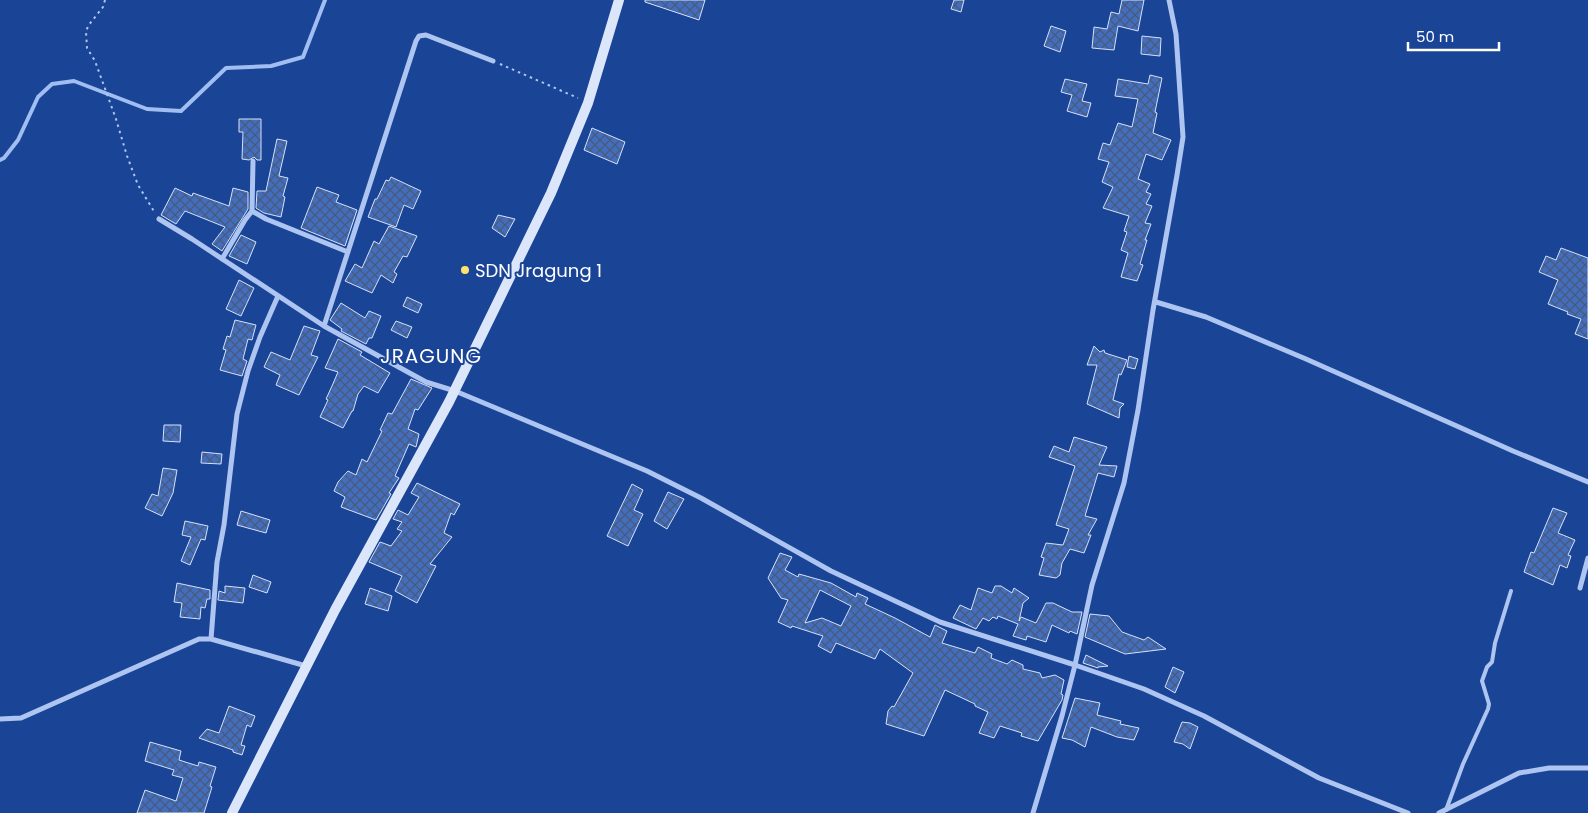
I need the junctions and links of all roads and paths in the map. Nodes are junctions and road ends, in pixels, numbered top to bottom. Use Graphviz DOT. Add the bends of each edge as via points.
graph roads {
  1 [pos="105,0"];
  2 [pos="620,0"];
  3 [pos="1169,0"];
  4 [pos="493,61"];
  5 [pos="588,103"];
  6 [pos="253,161"];
  7 [pos="252,211"];
  8 [pos="159,220"];
  9 [pos="348,252"];
  10 [pos="222,259"];
  11 [pos="278,296"];
  12 [pos="1156,302"];
  13 [pos="324,326"];
  14 [pos="454,391"];
  15 [pos="1588,482"];
  16 [pos="1588,558"];
  17 [pos="1580,588"];
  18 [pos="1511,590"];
  19 [pos="211,639"];
  20 [pos="1075,665"];
  21 [pos="306,666"];
  22 [pos="0,719"];
  23 [pos="1588,768"];
  24 [pos="1446,810"];
  25 [pos="232,813"];
  26 [pos="1033,813"];
  27 [pos="1408,813"];
  28 [pos="1439,813"];
  1 -- 8 [label="path" via="88,26 87,48 95,61 138,185"];
  2 -- 5 [label="main road"];
  3 -- 12 [label="street" via="1176,34 1183,137"];
  4 -- 5 [label="path"];
  4 -- 9 [label="street" via="419,36"];
  5 -- 14 [label="main road" via="551,193"];
  6 -- 7 [label="street"];
  7 -- 9 [label="street"];
  7 -- 10 [label="street"];
  8 -- 10 [label="street"];
  9 -- 13 [label="street"];
  10 -- 11 [label="street"];
  11 -- 13 [label="street"];
  11 -- 19 [label="street" via="248,371 237,414 217,562"];
  12 -- 15 [label="street" via="1206,317"];
  12 -- 20 [label="street" via="1124,483 1092,585"];
  13 -- 14 [label="street" via="426,382"];
  14 -- 20 [label="street" via="647,470 831,571 940,622"];
  14 -- 21 [label="main road"];
  16 -- 17 [label="street"];
  18 -- 24 [label="lane" via="1492,662 1482,681 1488,709"];
  19 -- 21 [label="street"];
  19 -- 22 [label="street" via="191,642 21,718"];
  20 -- 26 [label="street"];
  20 -- 27 [label="street" via="1144,689 1204,716 1319,778"];
  21 -- 25 [label="main road"];
  23 -- 24 [label="street" via="1549,768 1519,773"];
  24 -- 28 [label="street"];
}
